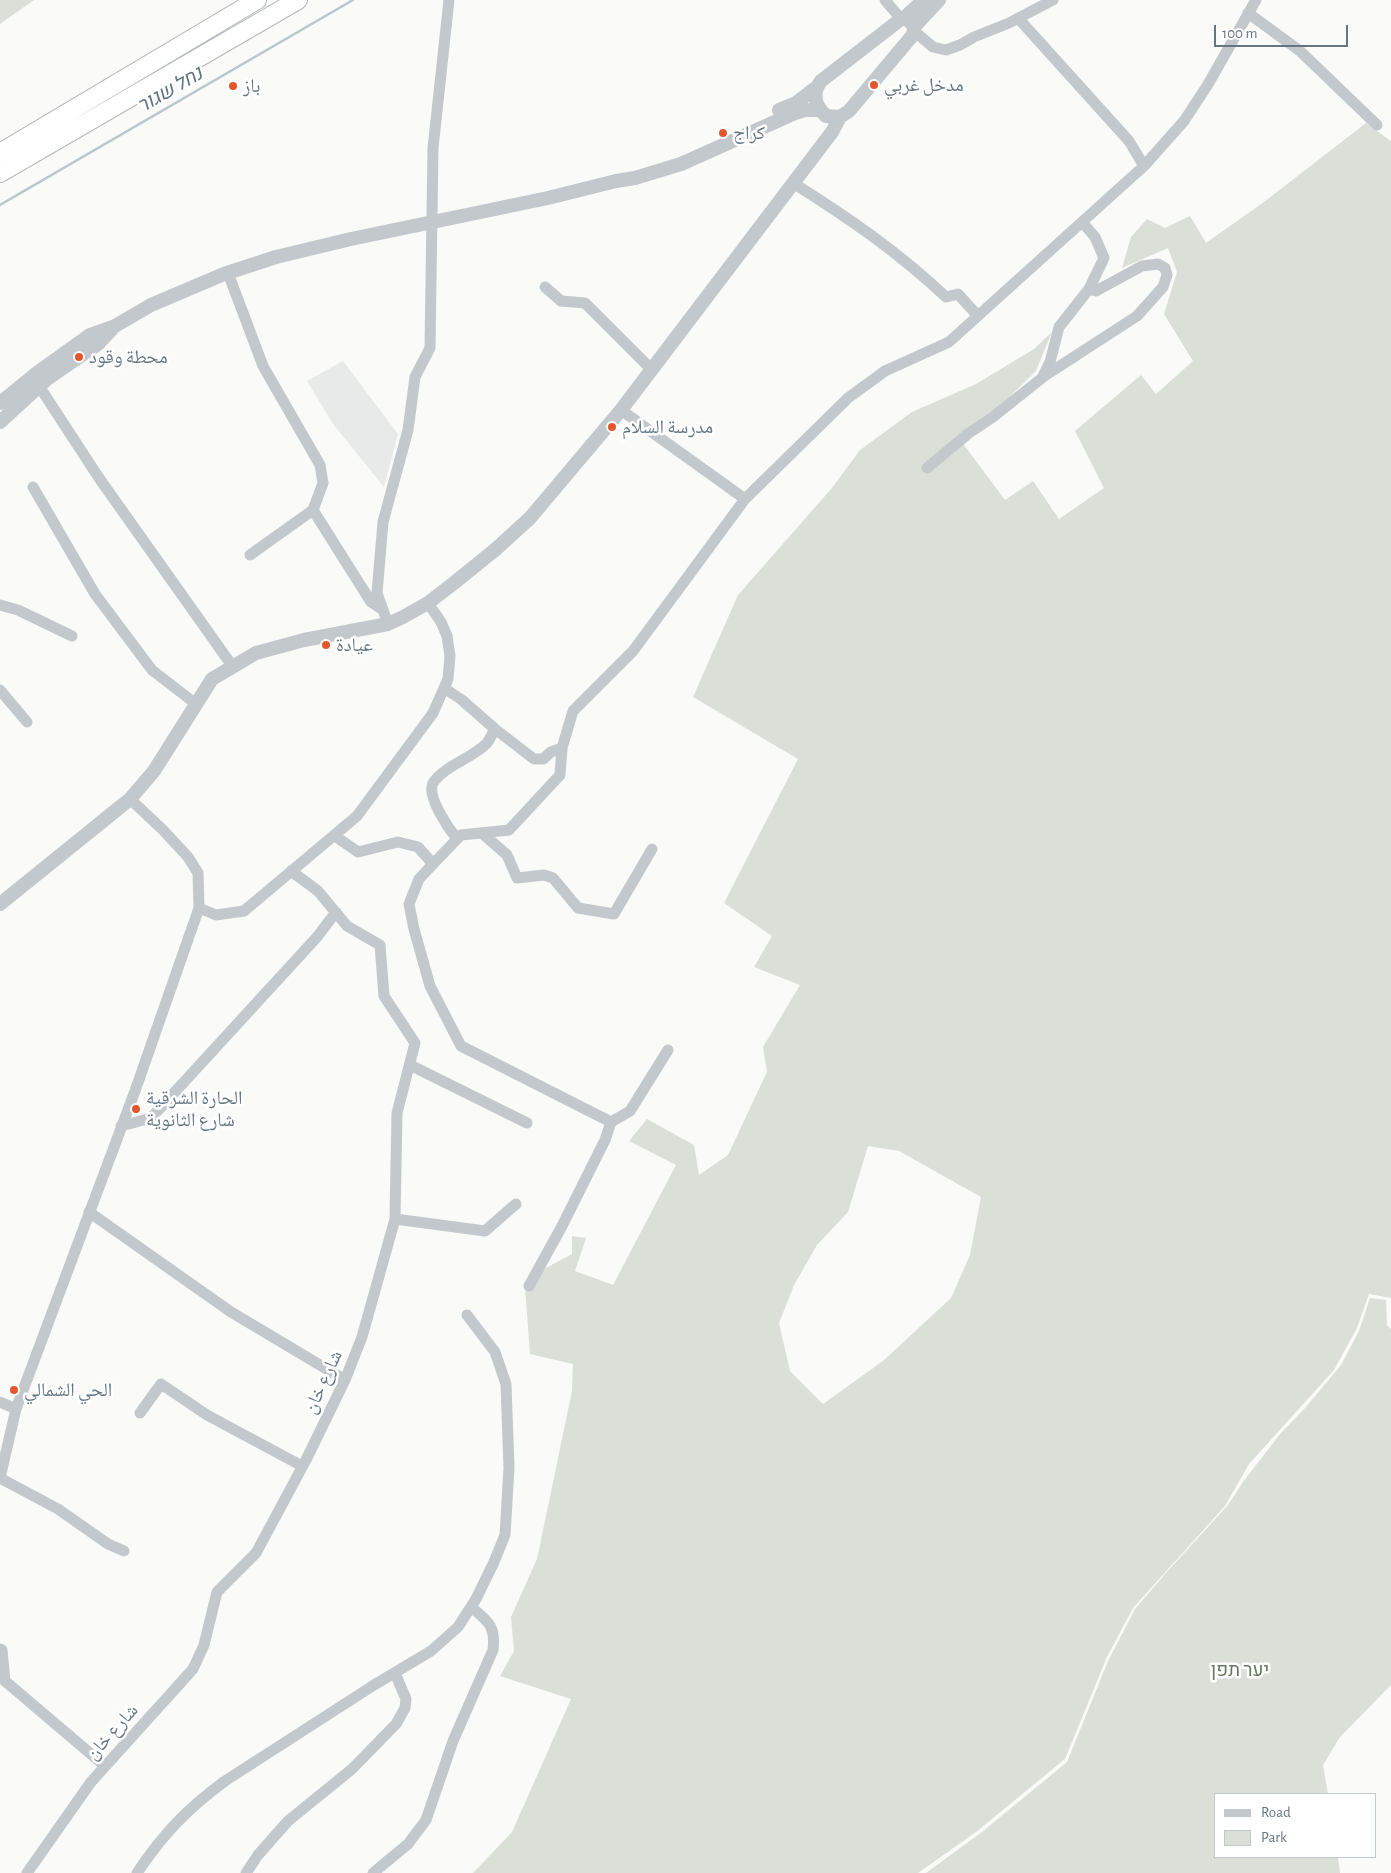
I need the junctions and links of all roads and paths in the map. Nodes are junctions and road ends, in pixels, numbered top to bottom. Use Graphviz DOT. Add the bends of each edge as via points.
graph roads {
  1 [pos="257,0"];
  2 [pos="298,0"];
  3 [pos="449,0"];
  4 [pos="885,0"];
  5 [pos="924,0"];
  6 [pos="939,0"];
  7 [pos="1053,0"];
  8 [pos="1256,0"];
  9 [pos="1248,13"];
  10 [pos="1018,18"];
  11 [pos="908,27"];
  12 [pos="818,86"];
  13 [pos="820,110"];
  14 [pos="840,117"];
  15 [pos="1377,125"];
  16 [pos="0,153"];
  17 [pos="1144,166"];
  18 [pos="0,173"];
  19 [pos="616,181"];
  20 [pos="793,183"];
  21 [pos="432,222"];
  22 [pos="1082,222"];
  23 [pos="228,273"];
  24 [pos="545,287"];
  25 [pos="1089,289"];
  26 [pos="978,316"];
  27 [pos="115,326"];
  28 [pos="652,370"];
  29 [pos="1042,378"];
  30 [pos="39,386"];
  31 [pos="0,403"];
  32 [pos="621,410"];
  33 [pos="0,422"];
  34 [pos="0,426"];
  35 [pos="0,436"];
  36 [pos="926,468"];
  37 [pos="33,487"];
  38 [pos="745,499"];
  39 [pos="313,510"];
  40 [pos="250,555"];
  41 [pos="428,603"];
  42 [pos="0,605"];
  43 [pos="383,610"];
  44 [pos="388,624"];
  45 [pos="72,636"];
  46 [pos="233,667"];
  47 [pos="444,688"];
  48 [pos="0,690"];
  49 [pos="196,704"];
  50 [pos="27,722"];
  51 [pos="495,729"];
  52 [pos="562,748"];
  53 [pos="130,799"];
  54 [pos="482,833"];
  55 [pos="335,836"];
  56 [pos="457,839"];
  57 [pos="652,849"];
  58 [pos="433,864"];
  59 [pos="291,871"];
  60 [pos="0,904"];
  61 [pos="199,908"];
  62 [pos="336,912"];
  63 [pos="668,1050"];
  64 [pos="410,1065"];
  65 [pos="611,1122"];
  66 [pos="527,1123"];
  67 [pos="121,1126"];
  68 [pos="516,1204"];
  69 [pos="89,1212"];
  70 [pos="395,1219"];
  71 [pos="529,1286"];
  72 [pos="467,1314"];
  73 [pos="345,1380"];
  74 [pos="0,1402"];
  75 [pos="16,1408"];
  76 [pos="140,1413"];
  77 [pos="302,1466"];
  78 [pos="0,1478"];
  79 [pos="124,1551"];
  80 [pos="471,1607"];
  81 [pos="0,1649"];
  82 [pos="396,1673"];
  83 [pos="105,1766"];
  84 [pos="27,1873"];
  85 [pos="137,1873"];
  86 [pos="246,1873"];
  87 [pos="373,1873"];
  1 -- 16 [label="highway"];
  2 -- 18 [label="highway"];
  3 -- 21 [label="street" via="433,148"];
  4 -- 11 [label="street"];
  5 -- 11 [label="street"];
  6 -- 11 [label="street"];
  7 -- 10 [label="street"];
  8 -- 9 [label="street"];
  9 -- 15 [label="street" via="1300,51"];
  9 -- 17 [label="street" via="1184,121"];
  10 -- 11 [label="street" via="953,48 940,50"];
  10 -- 17 [label="street" via="1129,141"];
  11 -- 12 [label="street" via="821,81"];
  11 -- 14 [label="street" via="856,103"];
  12 -- 13 [label="street" via="815,98"];
  12 -- 19 [label="street" via="796,103"];
  13 -- 14 [label="street" via="826,116"];
  13 -- 19 [label="street" via="795,113 681,164"];
  14 -- 20 [label="street"];
  17 -- 22 [label="street"];
  19 -- 21 [label="street"];
  20 -- 26 [label="street" via="852,220 914,266 946,296 958,294"];
  20 -- 28 [label="street"];
  21 -- 23 [label="street" via="276,257"];
  21 -- 43 [label="street" via="430,348 415,376 408,430 383,522 377,593"];
  22 -- 25 [label="street" via="1095,237 1104,258"];
  22 -- 26 [label="street"];
  23 -- 27 [label="street" via="151,305"];
  23 -- 39 [label="street" via="263,366 320,465 323,483"];
  24 -- 28 [label="street" via="561,301 585,303"];
  25 -- 29 [label="street" via="1059,327 1050,362"];
  25 -- 29 [label="street" via="1096,291 1142,266 1158,264 1165,268 1167,275 1163,286 1137,316"];
  26 -- 38 [label="street" via="948,342 885,370 848,398"];
  27 -- 30 [label="street" via="98,344"];
  27 -- 31 [label="street" via="90,335"];
  28 -- 32 [label="street"];
  29 -- 36 [label="street"];
  30 -- 33 [label="street"];
  30 -- 46 [label="street" via="99,478"];
  32 -- 38 [label="street"];
  32 -- 41 [label="street" via="530,518 496,550"];
  34 -- 35 [label="street"];
  37 -- 49 [label="street" via="95,594 152,670"];
  38 -- 52 [label="street" via="633,651 572,711"];
  39 -- 40 [label="street"];
  39 -- 43 [label="street" via="371,602"];
  41 -- 44 [label="street"];
  41 -- 47 [label="street" via="447,636 450,656"];
  42 -- 45 [label="street" via="18,610"];
  43 -- 44 [label="street"];
  44 -- 46 [label="street" via="256,653"];
  46 -- 49 [label="street" via="212,679"];
  47 -- 51 [label="street"];
  47 -- 55 [label="street" via="433,713 357,816"];
  48 -- 50 [label="street"];
  49 -- 53 [label="street" via="154,770"];
  51 -- 52 [label="street" via="534,759 542,759"];
  51 -- 56 [label="street" via="487,743 443,774 431,789 439,813"];
  52 -- 54 [label="street" via="560,775 509,830"];
  53 -- 60 [label="street"];
  53 -- 61 [label="street" via="188,857 198,873"];
  54 -- 56 [label="street" via="461,834"];
  54 -- 57 [label="street" via="507,855 517,878 544,875 552,878 578,908 614,914"];
  55 -- 58 [label="street" via="358,852 398,842 418,847"];
  55 -- 59 [label="street"];
  56 -- 58 [label="street"];
  58 -- 65 [label="street" via="419,879 409,904 430,986 461,1046"];
  59 -- 61 [label="street" via="244,910 216,915"];
  59 -- 62 [label="street, شارع خان" via="318,891"];
  61 -- 67 [label="street"];
  62 -- 64 [label="street, شارع خان" via="348,926 380,945 384,996 414,1042"];
  62 -- 67 [label="street" via="310,945 151,1118"];
  63 -- 65 [label="street" via="630,1111"];
  64 -- 66 [label="street"];
  64 -- 70 [label="street, شارع خان" via="397,1113"];
  65 -- 71 [label="street" via="605,1140"];
  67 -- 69 [label="street"];
  68 -- 70 [label="street" via="485,1231"];
  69 -- 73 [label="street" via="231,1312"];
  69 -- 75 [label="street"];
  70 -- 73 [label="street, شارع خان" via="362,1337"];
  72 -- 80 [label="street" via="496,1352 506,1384 509,1468 504,1535"];
  73 -- 77 [label="street, شارع خان"];
  74 -- 75 [label="street"];
  75 -- 78 [label="street"];
  76 -- 77 [label="street" via="161,1384 207,1415"];
  77 -- 83 [label="street, شارع خان" via="256,1553 217,1592 204,1645 192,1669"];
  78 -- 79 [label="street" via="58,1509 108,1544"];
  80 -- 82 [label="street" via="458,1627 441,1643"];
  80 -- 87 [label="street" via="488,1621 493,1630 493,1650 453,1740 426,1820 408,1844"];
  81 -- 83 [label="street" via="6,1681"];
  82 -- 85 [label="street" via="206,1794 161,1839"];
  82 -- 86 [label="street" via="406,1699 396,1724 352,1769 288,1821"];
  83 -- 84 [label="street, شارع خان"];
}
